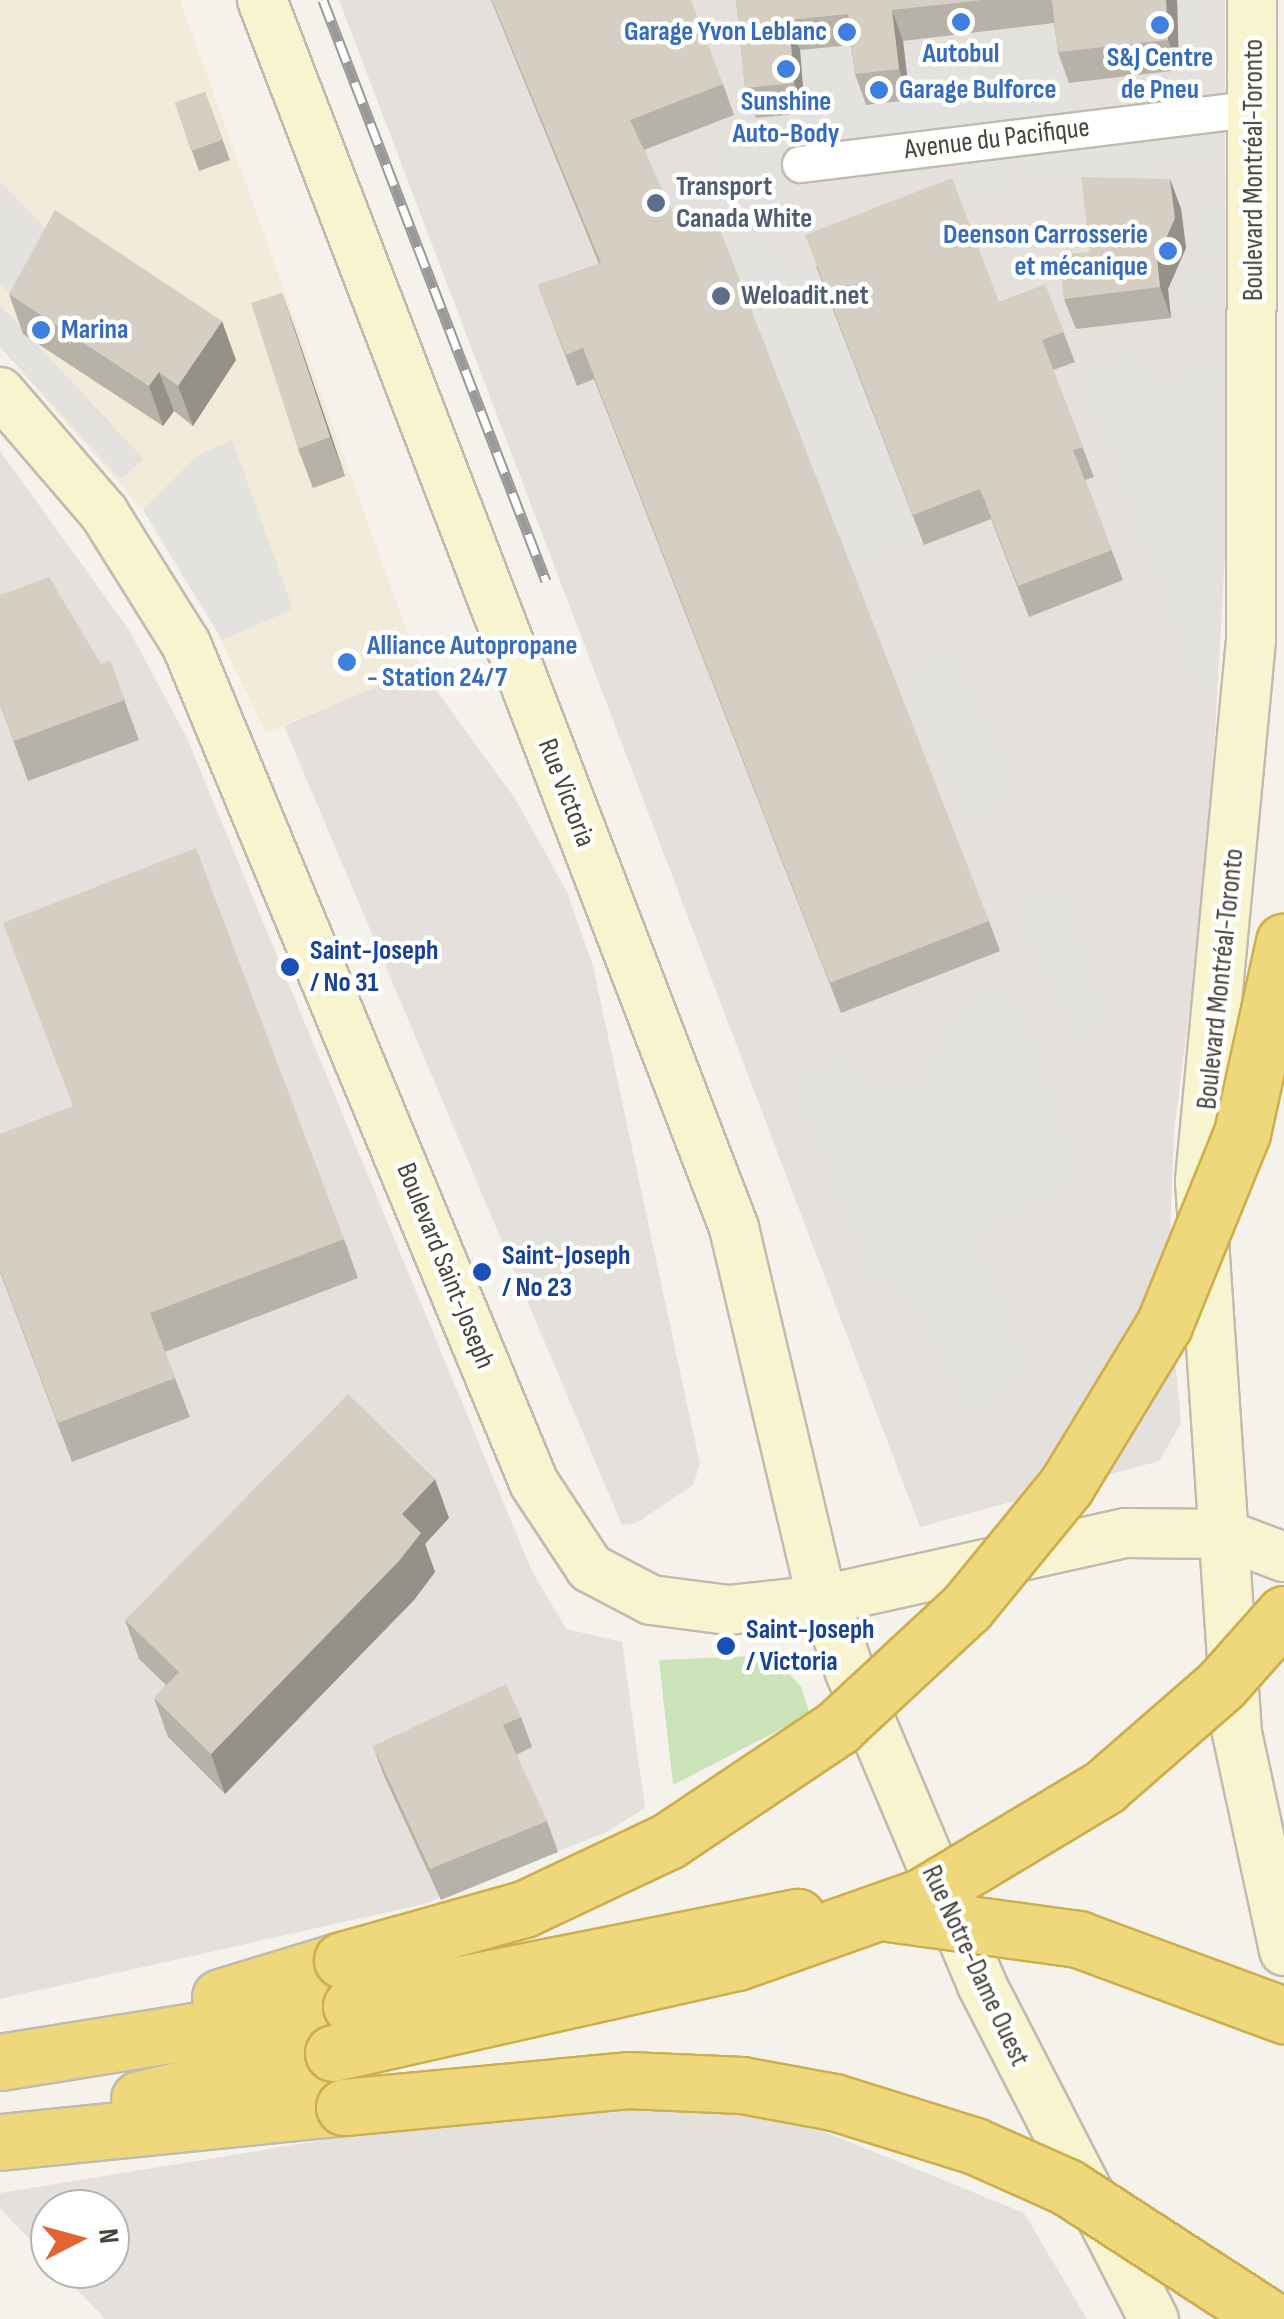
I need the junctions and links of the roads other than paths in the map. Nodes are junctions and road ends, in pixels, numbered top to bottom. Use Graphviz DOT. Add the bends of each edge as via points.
graph roads {
  1 [pos="262,0"];
  2 [pos="1252,0"];
  3 [pos="1253,108"];
  4 [pos="800,164"];
  5 [pos="0,392"];
  6 [pos="1284,942"];
  7 [pos="1222,1534"];
  8 [pos="1284,1557"];
  9 [pos="823,1600"];
  10 [pos="1284,1614"];
  11 [pos="1284,1951"];
  12 [pos="1284,2014"];
  13 [pos="10,2059"];
  14 [pos="0,2132"];
  15 [pos="0,2142"];
  16 [pos="1154,2319"];
  17 [pos="1270,2319"];
  1 -- 9 [label="main road, Rue Victoria" via="734,1228"];
  2 -- 3 [label="main road, Boulevard Montréal-Toronto"];
  3 -- 4 [label="street, Avenue du Pacifique"];
  3 -- 7 [label="main road, Boulevard Montréal-Toronto" via="1248,712 1200,1182"];
  5 -- 9 [label="main road, Boulevard Saint-Joseph" via="104,514 186,644 562,1536 605,1579 650,1600 728,1610"];
  6 -- 13 [label="highway, bridge" via="1242,1132 1164,1325 1038,1522 873,1697 710,1817 552,1897"];
  7 -- 8 [label="main road"];
  7 -- 9 [label="main road, Boulevard Saint-Joseph" via="1094,1538"];
  7 -- 11 [label="main road, Boulevard Montréal-Toronto" via="1240,1750"];
  9 -- 16 [label="main road, Rue Notre-Dame Ouest" via="975,1969"];
  10 -- 14 [label="highway, bridge" via="1221,1684 1104,1787 1012,1850 876,1917 678,1978"];
  12 -- 13 [label="highway, bridge" via="1078,1938 854,1913 712,1928 351,2006"];
  15 -- 17 [label="highway, bridge" via="514,2084 742,2085 882,2114 1020,2164 1161,2240"];
}
